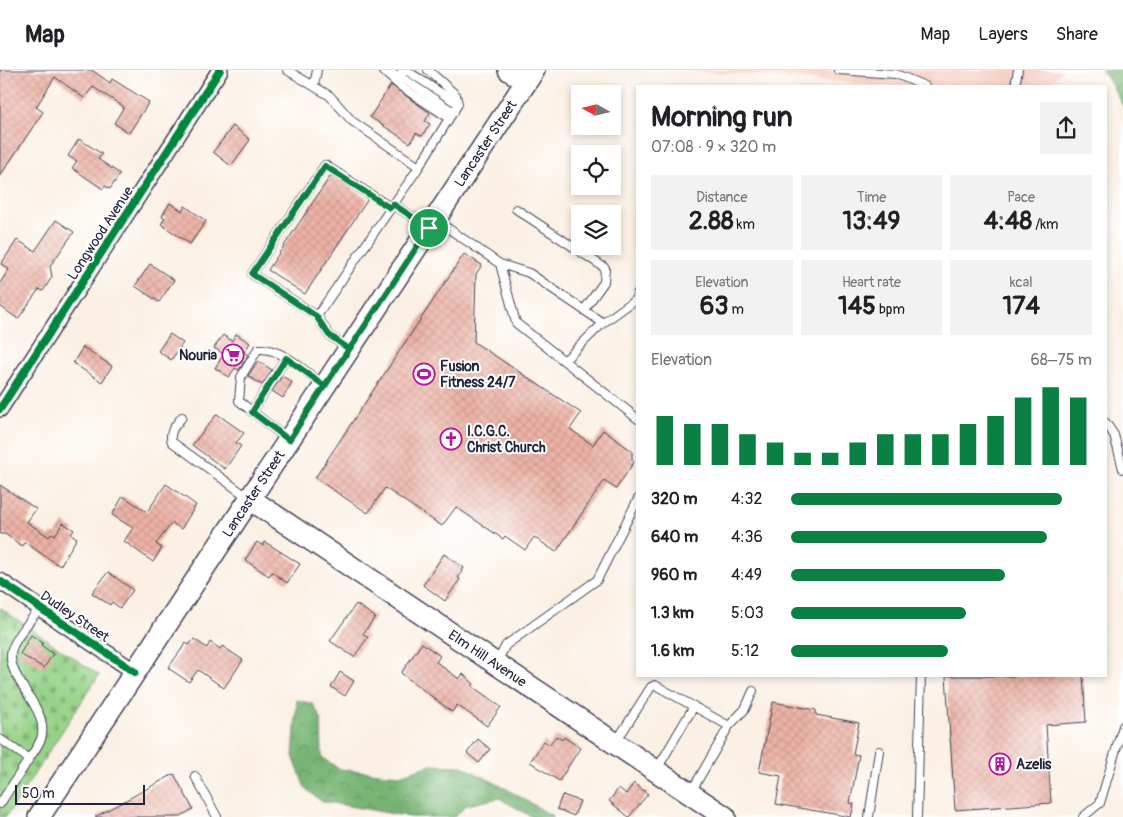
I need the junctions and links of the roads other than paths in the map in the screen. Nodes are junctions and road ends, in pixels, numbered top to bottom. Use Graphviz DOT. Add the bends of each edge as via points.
graph roads {
  1 [pos="220,70"];
  2 [pos="287,70"];
  3 [pos="317,70"];
  4 [pos="384,70"];
  5 [pos="402,70"];
  6 [pos="428,70"];
  7 [pos="838,70"];
  8 [pos="1018,70"];
  9 [pos="896,72"];
  10 [pos="523,74"];
  11 [pos="923,85"];
  12 [pos="1015,85"];
  13 [pos="314,86"];
  14 [pos="458,104"];
  15 [pos="451,115"];
  16 [pos="418,167"];
  17 [pos="392,206"];
  18 [pos="516,209"];
  19 [pos="432,223"];
  20 [pos="500,264"];
  21 [pos="636,297"];
  22 [pos="584,310"];
  23 [pos="316,316"];
  24 [pos="603,323"];
  25 [pos="349,349"];
  26 [pos="286,358"];
  27 [pos="564,361"];
  28 [pos="325,386"];
  29 [pos="0,409"];
  30 [pos="252,412"];
  31 [pos="636,416"];
  32 [pos="182,417"];
  33 [pos="1107,424"];
  34 [pos="289,440"];
  35 [pos="1123,469"];
  36 [pos="250,499"];
  37 [pos="636,502"];
  38 [pos="0,581"];
  39 [pos="40,608"];
  40 [pos="496,664"];
  41 [pos="135,672"];
  42 [pos="920,677"];
  43 [pos="753,691"];
  44 [pos="694,706"];
  45 [pos="729,726"];
  46 [pos="1123,726"];
  47 [pos="0,739"];
  48 [pos="615,744"];
  49 [pos="879,751"];
  50 [pos="29,759"];
  51 [pos="656,771"];
  52 [pos="195,776"];
  53 [pos="690,794"];
  54 [pos="0,804"];
  55 [pos="39,817"];
  56 [pos="217,817"];
  57 [pos="724,817"];
  58 [pos="869,817"];
  59 [pos="917,817"];
  60 [pos="1083,817"];
  1 -- 29 [label="street, Longwood Avenue"];
  2 -- 13 [label="lane"];
  3 -- 13 [label="lane"];
  4 -- 15 [label="lane" via="400,86"];
  5 -- 14 [label="lane"];
  6 -- 14 [label="lane" via="456,95"];
  7 -- 9 [label="lane"];
  8 -- 12 [label="lane"];
  9 -- 11 [label="lane"];
  10 -- 19 [label="main road, Lancaster Street"];
  13 -- 16 [label="lane" via="330,96 352,121"];
  14 -- 15 [label="lane"];
  15 -- 16 [label="lane"];
  16 -- 17 [label="lane"];
  17 -- 19 [label="lane"];
  17 -- 23 [label="lane"];
  17 -- 23 [label="lane" via="325,166 252,274"];
  18 -- 22 [label="lane" via="605,268 604,282"];
  19 -- 20 [label="lane"];
  19 -- 25 [label="main road, Lancaster Street"];
  20 -- 22 [label="lane" via="529,273"];
  20 -- 27 [label="lane" via="516,323"];
  21 -- 24 [label="lane"];
  22 -- 24 [label="lane"];
  23 -- 25 [label="lane" via="329,335"];
  24 -- 27 [label="lane"];
  25 -- 28 [label="main road, Lancaster Street"];
  26 -- 28 [label="lane"];
  26 -- 30 [label="lane"];
  26 -- 30 [label="lane" via="268,348 258,349 241,377 239,390 239,401"];
  27 -- 31 [label="lane"];
  28 -- 34 [label="main road, Lancaster Street"];
  30 -- 34 [label="lane"];
  32 -- 36 [label="lane" via="172,430 172,442"];
  33 -- 35 [label="lane" via="1114,434"];
  34 -- 36 [label="main road, Lancaster Street"];
  36 -- 40 [label="main road, Elm Hill Avenue"];
  36 -- 41 [label="main road, Lancaster Street"];
  37 -- 40 [label="lane" via="597,580 506,645"];
  38 -- 39 [label="street, Dudley Street"];
  39 -- 41 [label="street, Dudley Street"];
  39 -- 50 [label="lane" via="12,651 11,660 34,705 42,731"];
  40 -- 48 [label="main road, Elm Hill Avenue"];
  41 -- 55 [label="main road, Lancaster Street"];
  42 -- 59 [label="lane"];
  43 -- 45 [label="lane" via="745,709"];
  44 -- 45 [label="lane"];
  44 -- 48 [label="lane" via="656,685 651,686"];
  44 -- 51 [label="lane"];
  45 -- 53 [label="lane"];
  46 -- 60 [label="lane" via="1100,803"];
  47 -- 50 [label="lane"];
  48 -- 51 [label="main road, Elm Hill Avenue"];
  49 -- 58 [label="lane"];
  50 -- 54 [label="lane"];
  51 -- 53 [label="main road, Elm Hill Avenue"];
  52 -- 56 [label="lane"];
  53 -- 57 [label="main road, Elm Hill Avenue"];
}
